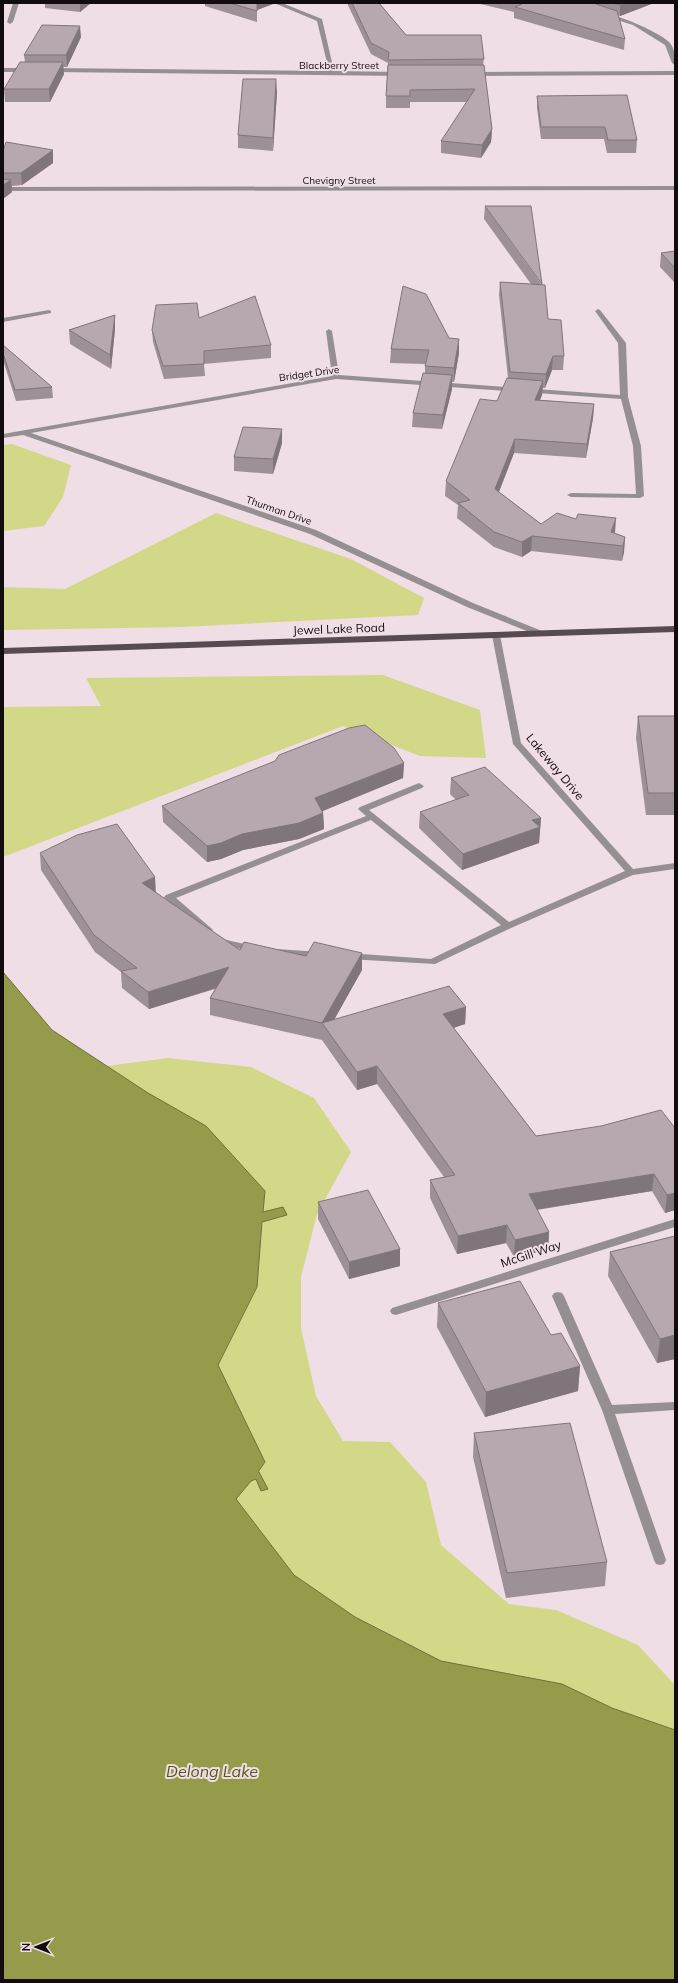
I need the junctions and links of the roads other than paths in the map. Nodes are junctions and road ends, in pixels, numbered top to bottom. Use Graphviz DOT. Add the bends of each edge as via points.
graph roads {
  1 [pos="16,3"];
  2 [pos="277,3"];
  3 [pos="598,12"];
  4 [pos="10,22"];
  5 [pos="675,63"];
  6 [pos="3,70"];
  7 [pos="34,70"];
  8 [pos="42,70"];
  9 [pos="332,74"];
  10 [pos="412,74"];
  11 [pos="468,74"];
  12 [pos="675,74"];
  13 [pos="675,188"];
  14 [pos="3,190"];
  15 [pos="598,311"];
  16 [pos="49,312"];
  17 [pos="3,320"];
  18 [pos="329,331"];
  19 [pos="336,377"];
  20 [pos="624,397"];
  21 [pos="24,434"];
  22 [pos="3,436"];
  23 [pos="571,495"];
  24 [pos="675,629"];
  25 [pos="539,633"];
  26 [pos="496,635"];
  27 [pos="3,651"];
  28 [pos="419,786"];
  29 [pos="371,817"];
  30 [pos="675,866"];
  31 [pos="631,872"];
  32 [pos="508,926"];
  33 [pos="675,1223"];
  34 [pos="558,1296"];
  35 [pos="396,1311"];
  36 [pos="675,1406"];
  37 [pos="608,1410"];
  38 [pos="660,1560"];
  1 -- 4 [label="street"];
  2 -- 9 [label="street" via="320,20"];
  3 -- 5 [label="street" via="635,24 668,44"];
  6 -- 7 [label="street"];
  8 -- 9 [label="street, Blackberry Street"];
  9 -- 10 [label="street, Blackberry Street"];
  11 -- 12 [label="street"];
  13 -- 14 [label="street, Chevigny Street"];
  15 -- 20 [label="street" via="622,343"];
  16 -- 17 [label="street"];
  18 -- 19 [label="street"];
  19 -- 20 [label="street, Bridget Drive"];
  19 -- 21 [label="street, Bridget Drive"];
  20 -- 23 [label="street" via="637,446 640,496"];
  21 -- 22 [label="street, Thurman Drive"];
  21 -- 25 [label="street, Thurman Drive" via="313,532 470,605"];
  24 -- 25 [label="main road, Jewel Lake Road"];
  25 -- 26 [label="main road, Jewel Lake Road"];
  26 -- 27 [label="main road, Jewel Lake Road"];
  26 -- 31 [label="street, Lakeway Drive" via="517,744"];
  28 -- 29 [label="street" via="363,810"];
  29 -- 32 [label="street"];
  29 -- 32 [label="street" via="169,897 224,943 265,951 432,962"];
  30 -- 31 [label="street"];
  31 -- 32 [label="street"];
  33 -- 35 [label="street, McGill Way"];
  34 -- 37 [label="street"];
  36 -- 37 [label="street"];
  37 -- 38 [label="street"];
}
